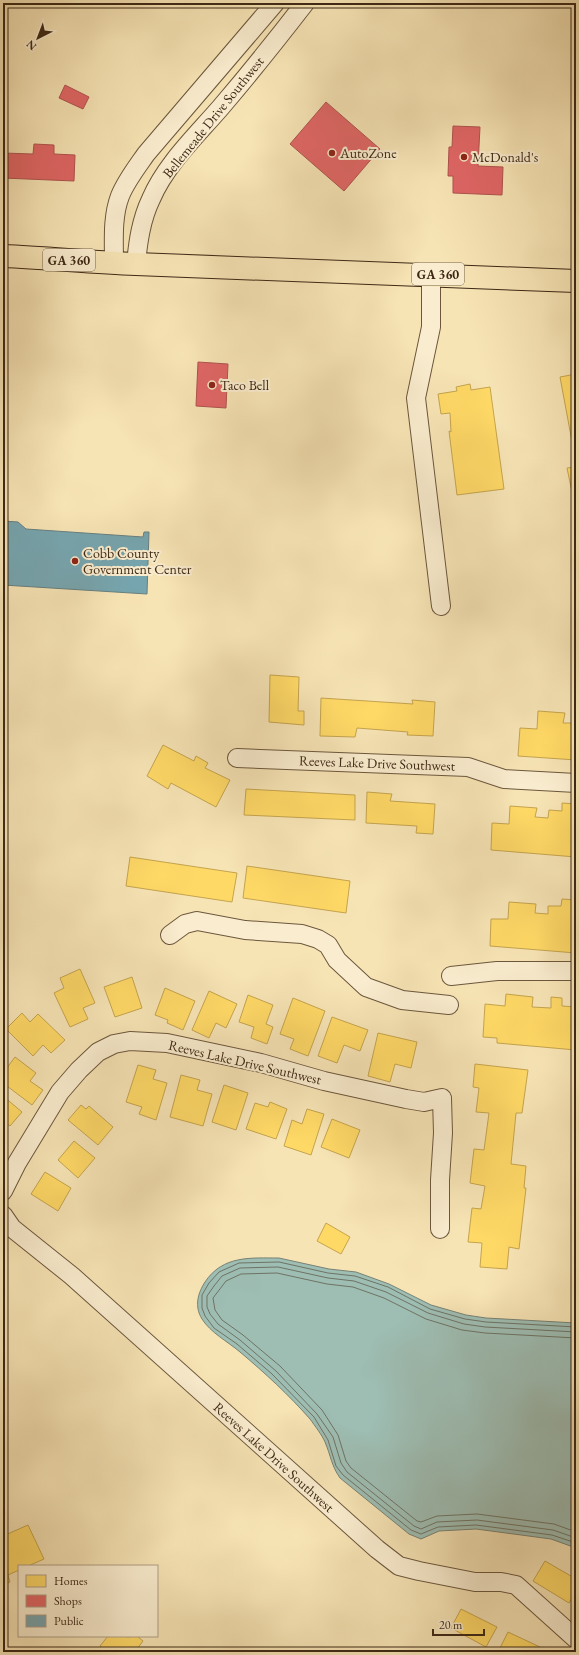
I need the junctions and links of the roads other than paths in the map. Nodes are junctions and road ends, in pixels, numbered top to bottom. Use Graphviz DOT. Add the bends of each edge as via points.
graph roads {
  1 [pos="275,3"];
  2 [pos="305,3"];
  3 [pos="3,256"];
  4 [pos="114,263"];
  5 [pos="136,264"];
  6 [pos="431,274"];
  7 [pos="576,281"];
  8 [pos="441,606"];
  9 [pos="237,758"];
  10 [pos="576,783"];
  11 [pos="170,935"];
  12 [pos="576,971"];
  13 [pos="451,976"];
  14 [pos="449,1005"];
  15 [pos="3,1190"];
  16 [pos="3,1215"];
  17 [pos="440,1229"];
  18 [pos="576,1639"];
  1 -- 4 [label="street, Bellemeade Drive Southwest" via="146,154 128,181 115,213"];
  2 -- 5 [label="street, Bellemeade Drive Southwest" via="171,164 151,198 144,216 139,233"];
  3 -- 4 [label="main road, GA 360"];
  4 -- 5 [label="main road, GA 360"];
  5 -- 6 [label="main road, GA 360"];
  6 -- 7 [label="main road, GA 360"];
  6 -- 8 [label="street" via="431,327 416,398"];
  9 -- 10 [label="street, Reeves Lake Drive Southwest" via="468,767 504,779"];
  11 -- 14 [label="street" via="185,924 197,921 245,930 302,934 328,945 338,960 366,987 402,1000"];
  12 -- 13 [label="street" via="497,971"];
  15 -- 17 [label="street, Reeves Lake Drive Southwest" via="60,1092 98,1052 114,1044 136,1041 167,1043 406,1099 424,1102 442,1098"];
  16 -- 18 [label="street, Reeves Lake Drive Southwest" via="12,1228 72,1276 398,1566 475,1582 516,1585"];
}
